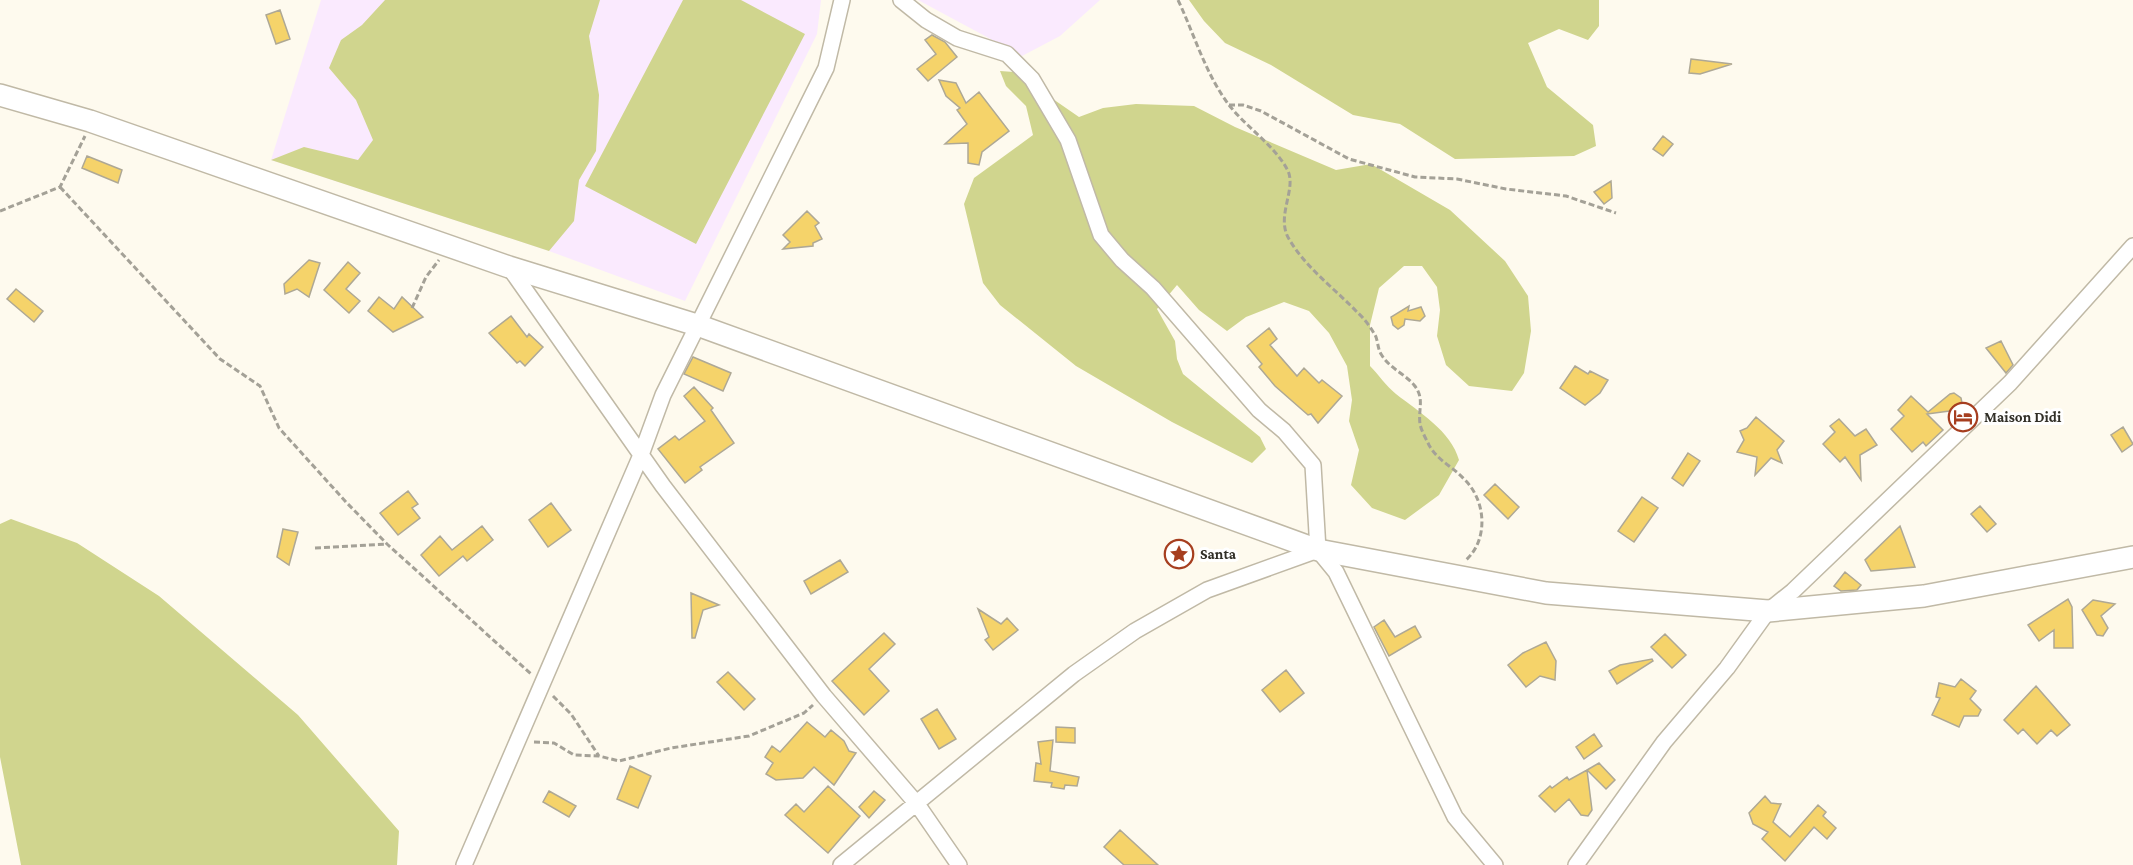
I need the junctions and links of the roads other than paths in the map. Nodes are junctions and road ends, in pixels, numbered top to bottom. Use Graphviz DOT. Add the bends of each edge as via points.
graph roads {
  1 [pos="842,0"];
  2 [pos="901,0"];
  3 [pos="0,95"];
  4 [pos="2133,246"];
  5 [pos="509,267"];
  6 [pos="699,326"];
  7 [pos="641,454"];
  8 [pos="1318,549"];
  9 [pos="2133,557"];
  10 [pos="1768,611"];
  11 [pos="917,804"];
  12 [pos="464,865"];
  13 [pos="840,865"];
  14 [pos="959,865"];
  15 [pos="1495,865"];
  16 [pos="1576,865"];
  1 -- 6 [label="street" via="826,68"];
  2 -- 8 [label="street" via="957,38 1007,54 1032,79 1068,140 1101,235 1313,465"];
  3 -- 5 [label="main road" via="90,121"];
  4 -- 10 [label="street" via="2010,383"];
  5 -- 6 [label="main road"];
  5 -- 7 [label="street"];
  6 -- 7 [label="street" via="663,395"];
  6 -- 8 [label="main road"];
  7 -- 11 [label="street" via="824,696"];
  7 -- 12 [label="street"];
  8 -- 10 [label="main road" via="1546,593"];
  8 -- 11 [label="street" via="1207,590 1135,631 1074,674"];
  8 -- 15 [label="street" via="1336,572 1455,817"];
  9 -- 10 [label="main road" via="1924,596"];
  10 -- 16 [label="street" via="1727,668 1664,742"];
  11 -- 13 [label="street"];
  11 -- 14 [label="street"];
}
